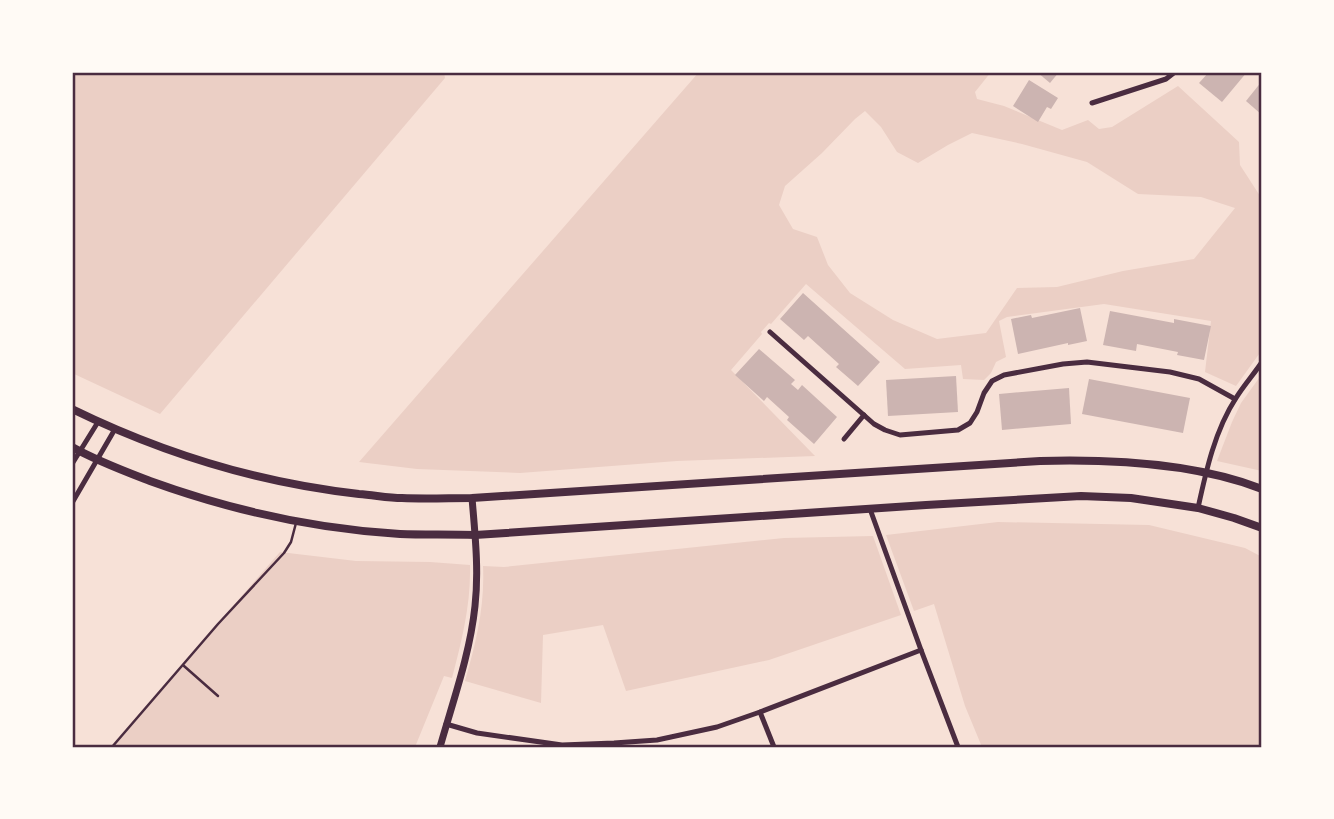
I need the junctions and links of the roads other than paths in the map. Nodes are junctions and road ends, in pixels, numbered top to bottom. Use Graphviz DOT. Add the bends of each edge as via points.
graph roads {
  1 [pos="1175,72"];
  2 [pos="1092,103"];
  3 [pos="770,332"];
  4 [pos="1262,362"];
  5 [pos="1235,399"];
  6 [pos="72,409"];
  7 [pos="864,415"];
  8 [pos="98,422"];
  9 [pos="115,429"];
  10 [pos="844,439"];
  11 [pos="76,449"];
  12 [pos="99,460"];
  13 [pos="72,464"];
  14 [pos="1206,473"];
  15 [pos="1262,489"];
  16 [pos="472,499"];
  17 [pos="72,503"];
  18 [pos="1198,508"];
  19 [pos="870,509"];
  20 [pos="297,520"];
  21 [pos="1262,528"];
  22 [pos="475,535"];
  23 [pos="921,650"];
  24 [pos="184,665"];
  25 [pos="218,696"];
  26 [pos="760,712"];
  27 [pos="446,724"];
  28 [pos="112,747"];
  29 [pos="440,747"];
  30 [pos="774,747"];
  31 [pos="958,747"];
  1 -- 2 [label="street"];
  3 -- 7 [label="street"];
  4 -- 5 [label="street"];
  5 -- 7 [label="street" via="1180,374 1087,362 1004,375 992,381 970,423 958,430 900,435"];
  5 -- 14 [label="street"];
  6 -- 8 [label="main road"];
  7 -- 10 [label="street"];
  8 -- 9 [label="main road"];
  8 -- 11 [label="street"];
  9 -- 12 [label="street"];
  9 -- 16 [label="main road" via="204,462 288,483 400,498"];
  11 -- 12 [label="main road"];
  11 -- 13 [label="street"];
  12 -- 17 [label="street"];
  12 -- 20 [label="main road" via="181,492"];
  14 -- 15 [label="main road"];
  14 -- 16 [label="main road" via="1134,463 1040,460"];
  14 -- 18 [label="street"];
  16 -- 22 [label="street"];
  18 -- 19 [label="main road" via="1081,496"];
  18 -- 21 [label="main road"];
  19 -- 22 [label="main road"];
  19 -- 23 [label="street"];
  20 -- 22 [label="main road" via="400,534"];
  20 -- 24 [label="lane" via="284,553"];
  22 -- 27 [label="street" via="475,607"];
  23 -- 26 [label="street"];
  23 -- 31 [label="street"];
  24 -- 25 [label="lane"];
  24 -- 28 [label="lane"];
  26 -- 27 [label="street" via="657,740 601,744 562,745"];
  26 -- 30 [label="street"];
  27 -- 29 [label="street"];
}
